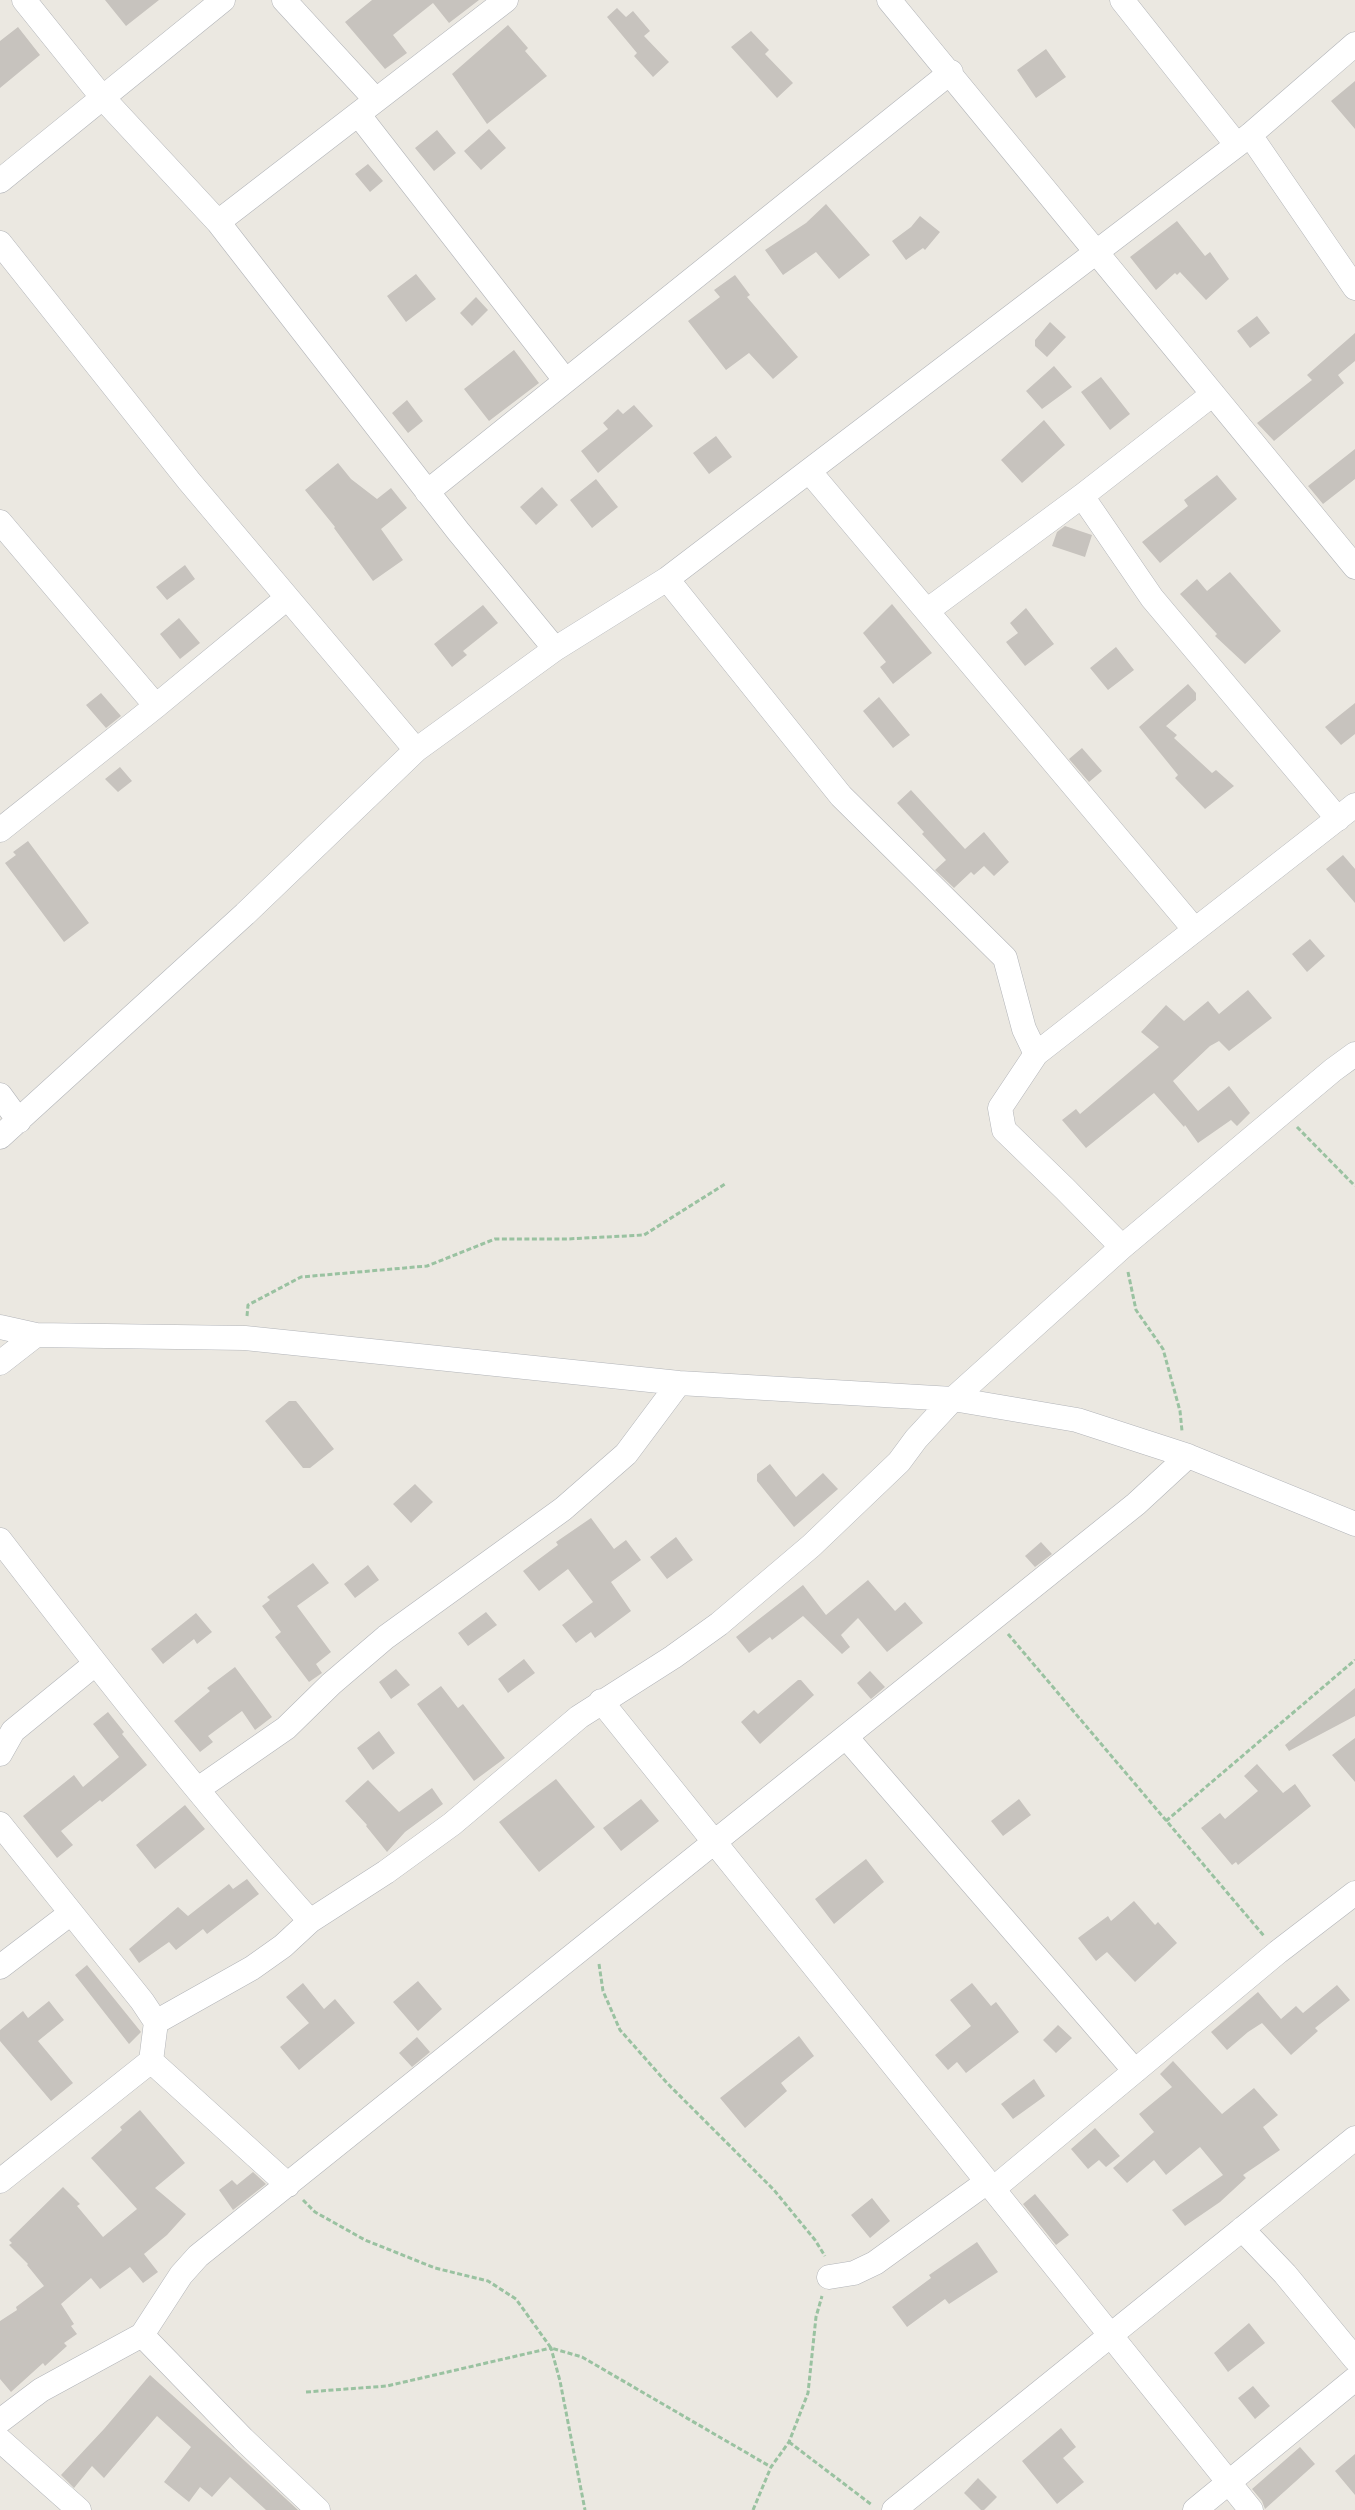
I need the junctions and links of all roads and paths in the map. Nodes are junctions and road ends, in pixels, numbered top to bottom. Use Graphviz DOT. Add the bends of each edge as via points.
graph roads {
  1 [pos="24,0"];
  2 [pos="223,0"];
  3 [pos="284,0"];
  4 [pos="506,0"];
  5 [pos="889,0"];
  6 [pos="1122,0"];
  7 [pos="1355,44"];
  8 [pos="951,72"];
  9 [pos="102,97"];
  10 [pos="366,107"];
  11 [pos="1243,139"];
  12 [pos="0,181"];
  13 [pos="218,222"];
  14 [pos="0,243"];
  15 [pos="1096,251"];
  16 [pos="1355,288"];
  17 [pos="565,380"];
  18 [pos="1213,394"];
  19 [pos="809,471"];
  20 [pos="427,492"];
  21 [pos="1082,496"];
  22 [pos="0,522"];
  23 [pos="1355,567"];
  24 [pos="667,579"];
  25 [pos="287,598"];
  26 [pos="928,610"];
  27 [pos="555,649"];
  28 [pos="156,706"];
  29 [pos="416,750"];
  30 [pos="1346,812"];
  31 [pos="4,818"];
  32 [pos="1195,930"];
  33 [pos="1036,1054"];
  34 [pos="1355,1054"];
  35 [pos="0,1095"];
  36 [pos="1282,1113"];
  37 [pos="19,1121"];
  38 [pos="0,1137"];
  39 [pos="725,1184"];
  40 [pos="1355,1186"];
  41 [pos="1122,1247"];
  42 [pos="0,1327"];
  43 [pos="36,1335"];
  44 [pos="245,1338"];
  45 [pos="0,1363"];
  46 [pos="679,1383"];
  47 [pos="953,1399"];
  48 [pos="1188,1456"];
  49 [pos="1355,1524"];
  50 [pos="0,1540"];
  51 [pos="994,1618"];
  52 [pos="1355,1660"];
  53 [pos="96,1664"];
  54 [pos="602,1701"];
  55 [pos="846,1737"];
  56 [pos="0,1754"];
  57 [pos="198,1789"];
  58 [pos="1166,1820"];
  59 [pos="0,1824"];
  60 [pos="715,1843"];
  61 [pos="1355,1893"];
  62 [pos="71,1913"];
  63 [pos="310,1921"];
  64 [pos="595,1939"];
  65 [pos="1278,1952"];
  66 [pos="0,1967"];
  67 [pos="156,2022"];
  68 [pos="151,2061"];
  69 [pos="1135,2071"];
  70 [pos="1355,2138"];
  71 [pos="0,2180"];
  72 [pos="288,2185"];
  73 [pos="990,2186"];
  74 [pos="1242,2229"];
  75 [pos="829,2277"];
  76 [pos="142,2336"];
  77 [pos="1110,2336"];
  78 [pos="551,2348"];
  79 [pos="1355,2359"];
  80 [pos="1355,2379"];
  81 [pos="306,2392"];
  82 [pos="0,2421"];
  83 [pos="0,2440"];
  84 [pos="789,2442"];
  85 [pos="771,2467"];
  86 [pos="1229,2482"];
  87 [pos="79,2510"];
  88 [pos="318,2510"];
  89 [pos="585,2510"];
  90 [pos="753,2510"];
  91 [pos="879,2510"];
  92 [pos="894,2510"];
  93 [pos="1195,2510"];
  94 [pos="1250,2510"];
  1 -- 9 [label="street"];
  2 -- 9 [label="street"];
  3 -- 10 [label="street"];
  4 -- 10 [label="street"];
  5 -- 8 [label="street"];
  6 -- 11 [label="street"];
  7 -- 11 [label="street"];
  8 -- 15 [label="street"];
  8 -- 17 [label="street"];
  9 -- 12 [label="street"];
  9 -- 13 [label="street"];
  10 -- 13 [label="street"];
  10 -- 17 [label="street"];
  11 -- 15 [label="street"];
  11 -- 16 [label="street"];
  13 -- 20 [label="street"];
  14 -- 25 [label="street" via="188,481"];
  15 -- 18 [label="street"];
  15 -- 19 [label="street"];
  17 -- 20 [label="street"];
  18 -- 21 [label="street"];
  18 -- 23 [label="street"];
  19 -- 24 [label="street"];
  19 -- 26 [label="street"];
  20 -- 27 [label="street"];
  21 -- 26 [label="street"];
  21 -- 30 [label="street" via="1152,598"];
  22 -- 28 [label="street"];
  24 -- 27 [label="street"];
  24 -- 33 [label="street" via="841,796 1005,958 1024,1029"];
  25 -- 28 [label="street"];
  25 -- 29 [label="street"];
  26 -- 32 [label="street"];
  27 -- 29 [label="street"];
  28 -- 31 [label="street"];
  29 -- 37 [label="street" via="245,914"];
  30 -- 32 [label="street"];
  32 -- 33 [label="street"];
  33 -- 41 [label="street" via="1000,1108 1004,1130"];
  34 -- 36 [label="street"];
  35 -- 37 [label="street"];
  36 -- 40 [label="path"];
  36 -- 41 [label="street"];
  37 -- 38 [label="street"];
  39 -- 44 [label="path" via="644,1235 495,1239 427,1266 301,1277 248,1306"];
  41 -- 47 [label="street"];
  41 -- 48 [label="path" via="1136,1310 1163,1349"];
  42 -- 43 [label="street"];
  43 -- 44 [label="street"];
  43 -- 45 [label="street"];
  44 -- 46 [label="street"];
  46 -- 47 [label="street"];
  46 -- 57 [label="street" via="626,1454 563,1509 386,1638 331,1684 286,1728"];
  47 -- 48 [label="street" via="1077,1420"];
  47 -- 54 [label="street" via="916,1438 899,1462 768,1583 673,1657"];
  48 -- 49 [label="street"];
  48 -- 51 [label="street" via="1136,1504"];
  50 -- 53 [label="street"];
  51 -- 55 [label="street"];
  51 -- 58 [label="path"];
  52 -- 58 [label="path"];
  53 -- 56 [label="street" via="13,1731"];
  53 -- 57 [label="street"];
  54 -- 60 [label="street"];
  54 -- 63 [label="street" via="452,1824"];
  55 -- 60 [label="street"];
  55 -- 69 [label="street"];
  57 -- 63 [label="street"];
  58 -- 65 [label="path"];
  59 -- 62 [label="street"];
  60 -- 64 [label="street"];
  60 -- 73 [label="street"];
  61 -- 65 [label="street"];
  62 -- 66 [label="street"];
  62 -- 67 [label="street"];
  63 -- 67 [label="street" via="252,1968"];
  64 -- 72 [label="street"];
  64 -- 75 [label="path" via="603,1991 620,2030 667,2083 774,2190 825,2255"];
  65 -- 69 [label="street"];
  67 -- 68 [label="street"];
  68 -- 71 [label="street"];
  68 -- 72 [label="street"];
  69 -- 73 [label="street"];
  70 -- 74 [label="street"];
  72 -- 76 [label="street" via="198,2256 181,2275"];
  72 -- 78 [label="path" via="315,2212 364,2240 435,2268 488,2281 516,2299"];
  73 -- 75 [label="street" via="874,2263 854,2272"];
  73 -- 77 [label="street"];
  74 -- 77 [label="street"];
  74 -- 79 [label="street" via="1285,2274"];
  75 -- 84 [label="path" via="816,2317 808,2393"];
  76 -- 82 [label="street" via="41,2390"];
  76 -- 88 [label="street" via="242,2439"];
  77 -- 86 [label="street"];
  77 -- 92 [label="street"];
  78 -- 81 [label="path" via="387,2386"];
  78 -- 85 [label="path" via="582,2357"];
  78 -- 89 [label="path"];
  80 -- 86 [label="street"];
  83 -- 87 [label="street"];
  84 -- 85 [label="path"];
  84 -- 91 [label="path"];
  85 -- 90 [label="path"];
  86 -- 93 [label="street"];
  86 -- 94 [label="street"];
}
